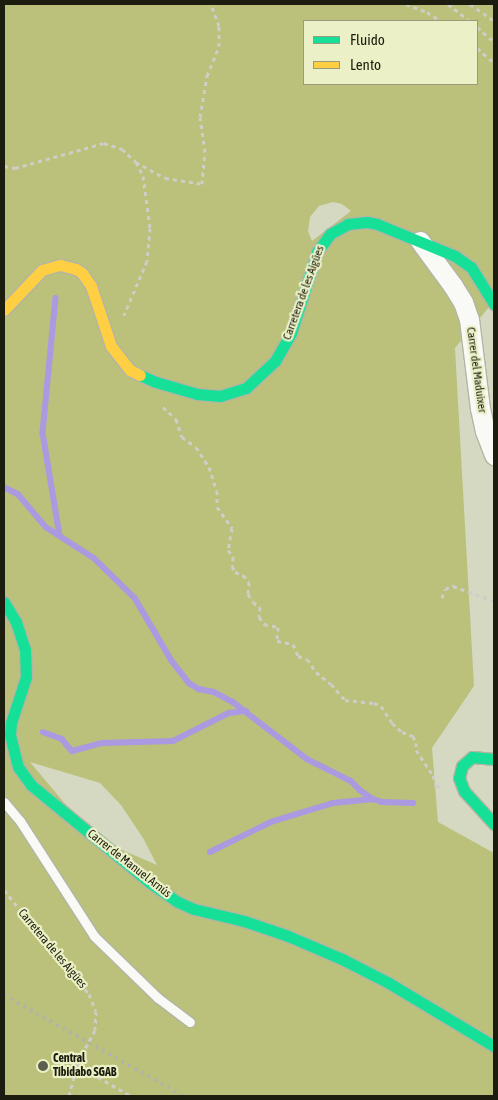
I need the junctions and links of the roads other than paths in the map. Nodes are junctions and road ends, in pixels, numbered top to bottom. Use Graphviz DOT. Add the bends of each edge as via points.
graph roads {
  1 [pos="418,239"];
  2 [pos="494,304"];
  3 [pos="4,310"];
  4 [pos="494,455"];
  5 [pos="4,602"];
  6 [pos="8,721"];
  7 [pos="494,759"];
  8 [pos="4,802"];
  9 [pos="494,824"];
  10 [pos="190,1022"];
  11 [pos="494,1046"];
  1 -- 2 [label="street, Carretera de les Aigües" via="471,267"];
  1 -- 3 [label="street, Carretera de les Aigües" via="367,222 348,224 330,234 317,252 291,333 275,361 256,380 234,393 220,396 197,394 142,377 120,359 110,342 92,286 82,273 68,266 42,270"];
  1 -- 4 [label="street, Carrer del Maduixer" via="453,286 469,319 480,408"];
  5 -- 6 [label="street, Carrer de Manuel Arnús" via="22,636 26,663 26,677"];
  6 -- 11 [label="street, Carrer de Manuel Arnús" via="14,757 31,784 163,893 194,909 288,936 342,960"];
  7 -- 9 [label="street" via="472,757 462,766 459,782"];
  8 -- 10 [label="lane" via="94,936 158,998"];
}
